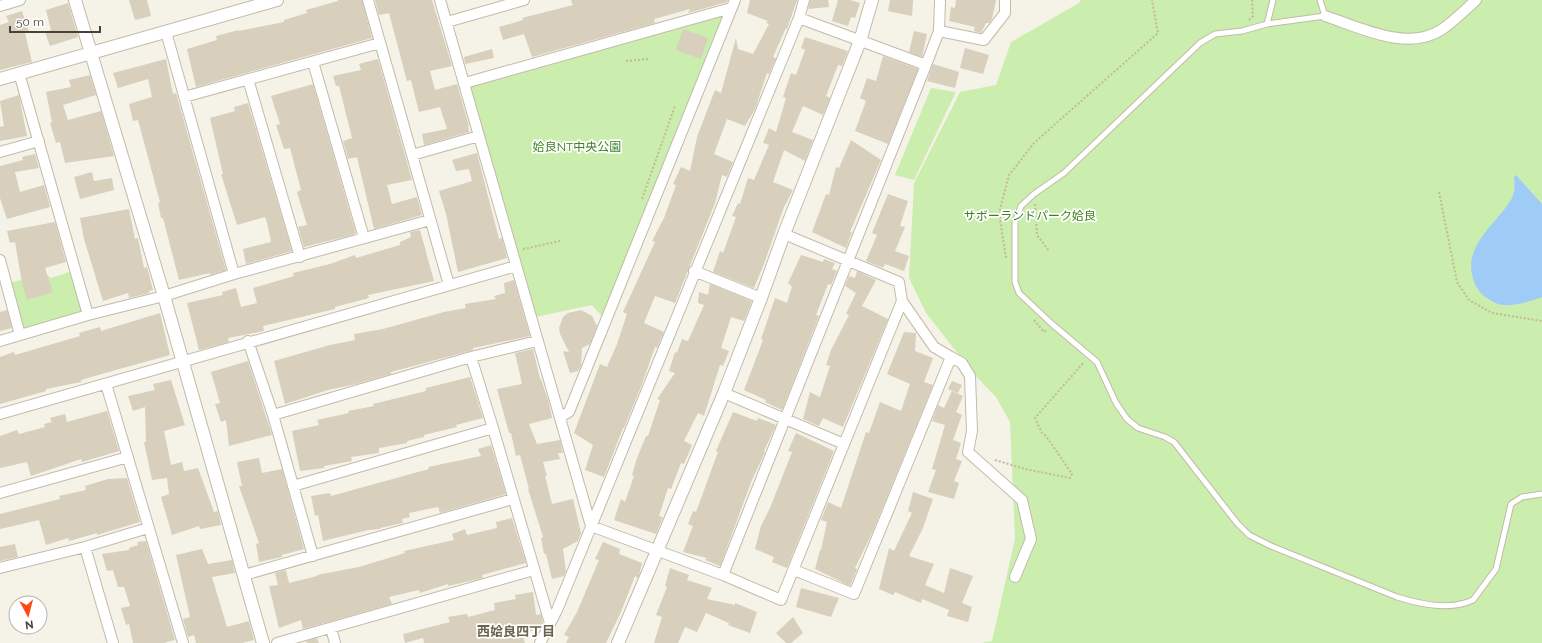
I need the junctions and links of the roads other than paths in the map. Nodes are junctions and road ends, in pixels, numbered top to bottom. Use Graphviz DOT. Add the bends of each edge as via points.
graph roads {
  1 [pos="20,0"];
  2 [pos="75,0"];
  3 [pos="277,0"];
  4 [pos="368,0"];
  5 [pos="440,0"];
  6 [pos="524,0"];
  7 [pos="804,0"];
  8 [pos="872,0"];
  9 [pos="940,0"];
  10 [pos="1005,0"];
  11 [pos="1273,0"];
  12 [pos="1320,0"];
  13 [pos="1476,0"];
  14 [pos="733,4"];
  15 [pos="0,6"];
  16 [pos="1325,16"];
  17 [pos="799,18"];
  18 [pos="447,22"];
  19 [pos="1267,24"];
  20 [pos="939,31"];
  21 [pos="166,32"];
  22 [pos="860,41"];
  23 [pos="380,43"];
  24 [pos="92,51"];
  25 [pos="313,62"];
  26 [pos="926,65"];
  27 [pos="19,73"];
  28 [pos="0,79"];
  29 [pos="248,79"];
  30 [pos="465,82"];
  31 [pos="184,97"];
  32 [pos="479,136"];
  33 [pos="39,141"];
  34 [pos="0,152"];
  35 [pos="412,155"];
  36 [pos="430,220"];
  37 [pos="784,234"];
  38 [pos="364,238"];
  39 [pos="300,257"];
  40 [pos="0,260"];
  41 [pos="849,260"];
  42 [pos="516,266"];
  43 [pos="694,271"];
  44 [pos="234,274"];
  45 [pos="449,285"];
  46 [pos="164,296"];
  47 [pos="761,298"];
  48 [pos="902,301"];
  49 [pos="88,315"];
  50 [pos="20,335"];
  51 [pos="0,341"];
  52 [pos="248,341"];
  53 [pos="537,341"];
  54 [pos="951,357"];
  55 [pos="471,358"];
  56 [pos="182,363"];
  57 [pos="106,384"];
  58 [pos="724,393"];
  59 [pos="0,414"];
  60 [pos="273,415"];
  61 [pos="560,417"];
  62 [pos="786,419"];
  63 [pos="493,428"];
  64 [pos="844,444"];
  65 [pos="128,457"];
  66 [pos="293,486"];
  67 [pos="0,493"];
  68 [pos="1542,494"];
  69 [pos="513,499"];
  70 [pos="591,526"];
  71 [pos="148,528"];
  72 [pos="84,547"];
  73 [pos="656,550"];
  74 [pos="313,556"];
  75 [pos="0,568"];
  76 [pos="534,570"];
  77 [pos="794,570"];
  78 [pos="244,575"];
  79 [pos="723,575"];
  80 [pos="1015,577"];
  81 [pos="550,624"];
  82 [pos="331,628"];
  83 [pos="113,643"];
  84 [pos="183,643"];
  85 [pos="263,643"];
  86 [pos="277,643"];
  87 [pos="335,643"];
  88 [pos="540,643"];
  89 [pos="618,643"];
  1 -- 15 [label="street"];
  2 -- 24 [label="street"];
  3 -- 21 [label="street"];
  4 -- 23 [label="street"];
  5 -- 18 [label="street"];
  6 -- 18 [label="street"];
  7 -- 17 [label="street"];
  8 -- 22 [label="street"];
  9 -- 20 [label="street"];
  10 -- 20 [label="street" via="1005,13 984,40"];
  11 -- 19 [label="lane"];
  12 -- 16 [label="lane"];
  13 -- 16 [label="street" via="1441,30 1421,38 1399,38"];
  14 -- 30 [label="street"];
  14 -- 61 [label="street" via="569,412"];
  16 -- 19 [label="lane"];
  17 -- 22 [label="street"];
  17 -- 43 [label="street"];
  18 -- 30 [label="street"];
  19 -- 68 [label="lane" via="1242,31 1215,34 1200,43 1064,173 1021,206 1015,222 1015,282 1019,293 1097,362 1116,403 1127,419 1138,428 1174,442 1249,535 1411,601 1443,605 1472,600 1496,569 1512,504 1522,497"];
  20 -- 26 [label="street"];
  21 -- 24 [label="street"];
  21 -- 31 [label="street"];
  22 -- 26 [label="street"];
  22 -- 37 [label="street"];
  23 -- 25 [label="street"];
  23 -- 35 [label="street"];
  24 -- 27 [label="street"];
  24 -- 46 [label="street"];
  25 -- 29 [label="street"];
  25 -- 38 [label="street"];
  26 -- 41 [label="street"];
  27 -- 28 [label="street"];
  27 -- 33 [label="street"];
  29 -- 31 [label="street"];
  29 -- 39 [label="street"];
  30 -- 32 [label="street"];
  31 -- 44 [label="street"];
  32 -- 35 [label="street"];
  32 -- 42 [label="street"];
  33 -- 34 [label="street"];
  33 -- 49 [label="street"];
  35 -- 36 [label="street"];
  36 -- 38 [label="street"];
  36 -- 45 [label="street"];
  37 -- 41 [label="street"];
  37 -- 47 [label="street"];
  38 -- 39 [label="street"];
  39 -- 44 [label="street"];
  40 -- 50 [label="street"];
  41 -- 48 [label="street" via="899,282"];
  41 -- 62 [label="street"];
  42 -- 45 [label="street"];
  42 -- 53 [label="street"];
  43 -- 47 [label="street"];
  43 -- 70 [label="street"];
  44 -- 46 [label="street"];
  45 -- 52 [label="street"];
  46 -- 49 [label="street"];
  46 -- 56 [label="street"];
  47 -- 58 [label="street"];
  48 -- 54 [label="street" via="934,347"];
  48 -- 64 [label="street"];
  49 -- 50 [label="street"];
  50 -- 51 [label="street"];
  52 -- 56 [label="street"];
  52 -- 60 [label="street"];
  53 -- 55 [label="street"];
  53 -- 61 [label="street"];
  54 -- 77 [label="street" via="854,594"];
  54 -- 80 [label="street" via="962,363 970,376 972,431 968,452 1022,500 1031,539"];
  55 -- 60 [label="street"];
  55 -- 63 [label="street"];
  56 -- 57 [label="street"];
  56 -- 78 [label="street"];
  57 -- 59 [label="street"];
  57 -- 65 [label="street"];
  58 -- 62 [label="street"];
  58 -- 73 [label="street"];
  60 -- 66 [label="street"];
  61 -- 70 [label="street"];
  62 -- 64 [label="street"];
  62 -- 79 [label="street"];
  63 -- 66 [label="street"];
  63 -- 69 [label="street"];
  64 -- 77 [label="street"];
  65 -- 67 [label="street"];
  65 -- 71 [label="street"];
  66 -- 74 [label="street"];
  69 -- 74 [label="street"];
  69 -- 76 [label="street"];
  70 -- 73 [label="street"];
  70 -- 81 [label="street"];
  71 -- 72 [label="street"];
  71 -- 84 [label="street"];
  72 -- 75 [label="street"];
  72 -- 83 [label="street"];
  73 -- 79 [label="street"];
  73 -- 89 [label="street"];
  74 -- 78 [label="street"];
  76 -- 81 [label="street"];
  76 -- 82 [label="street"];
  77 -- 79 [label="street" via="781,600"];
  78 -- 85 [label="street"];
  81 -- 88 [label="street"];
  82 -- 86 [label="street"];
  82 -- 87 [label="street"];
}
